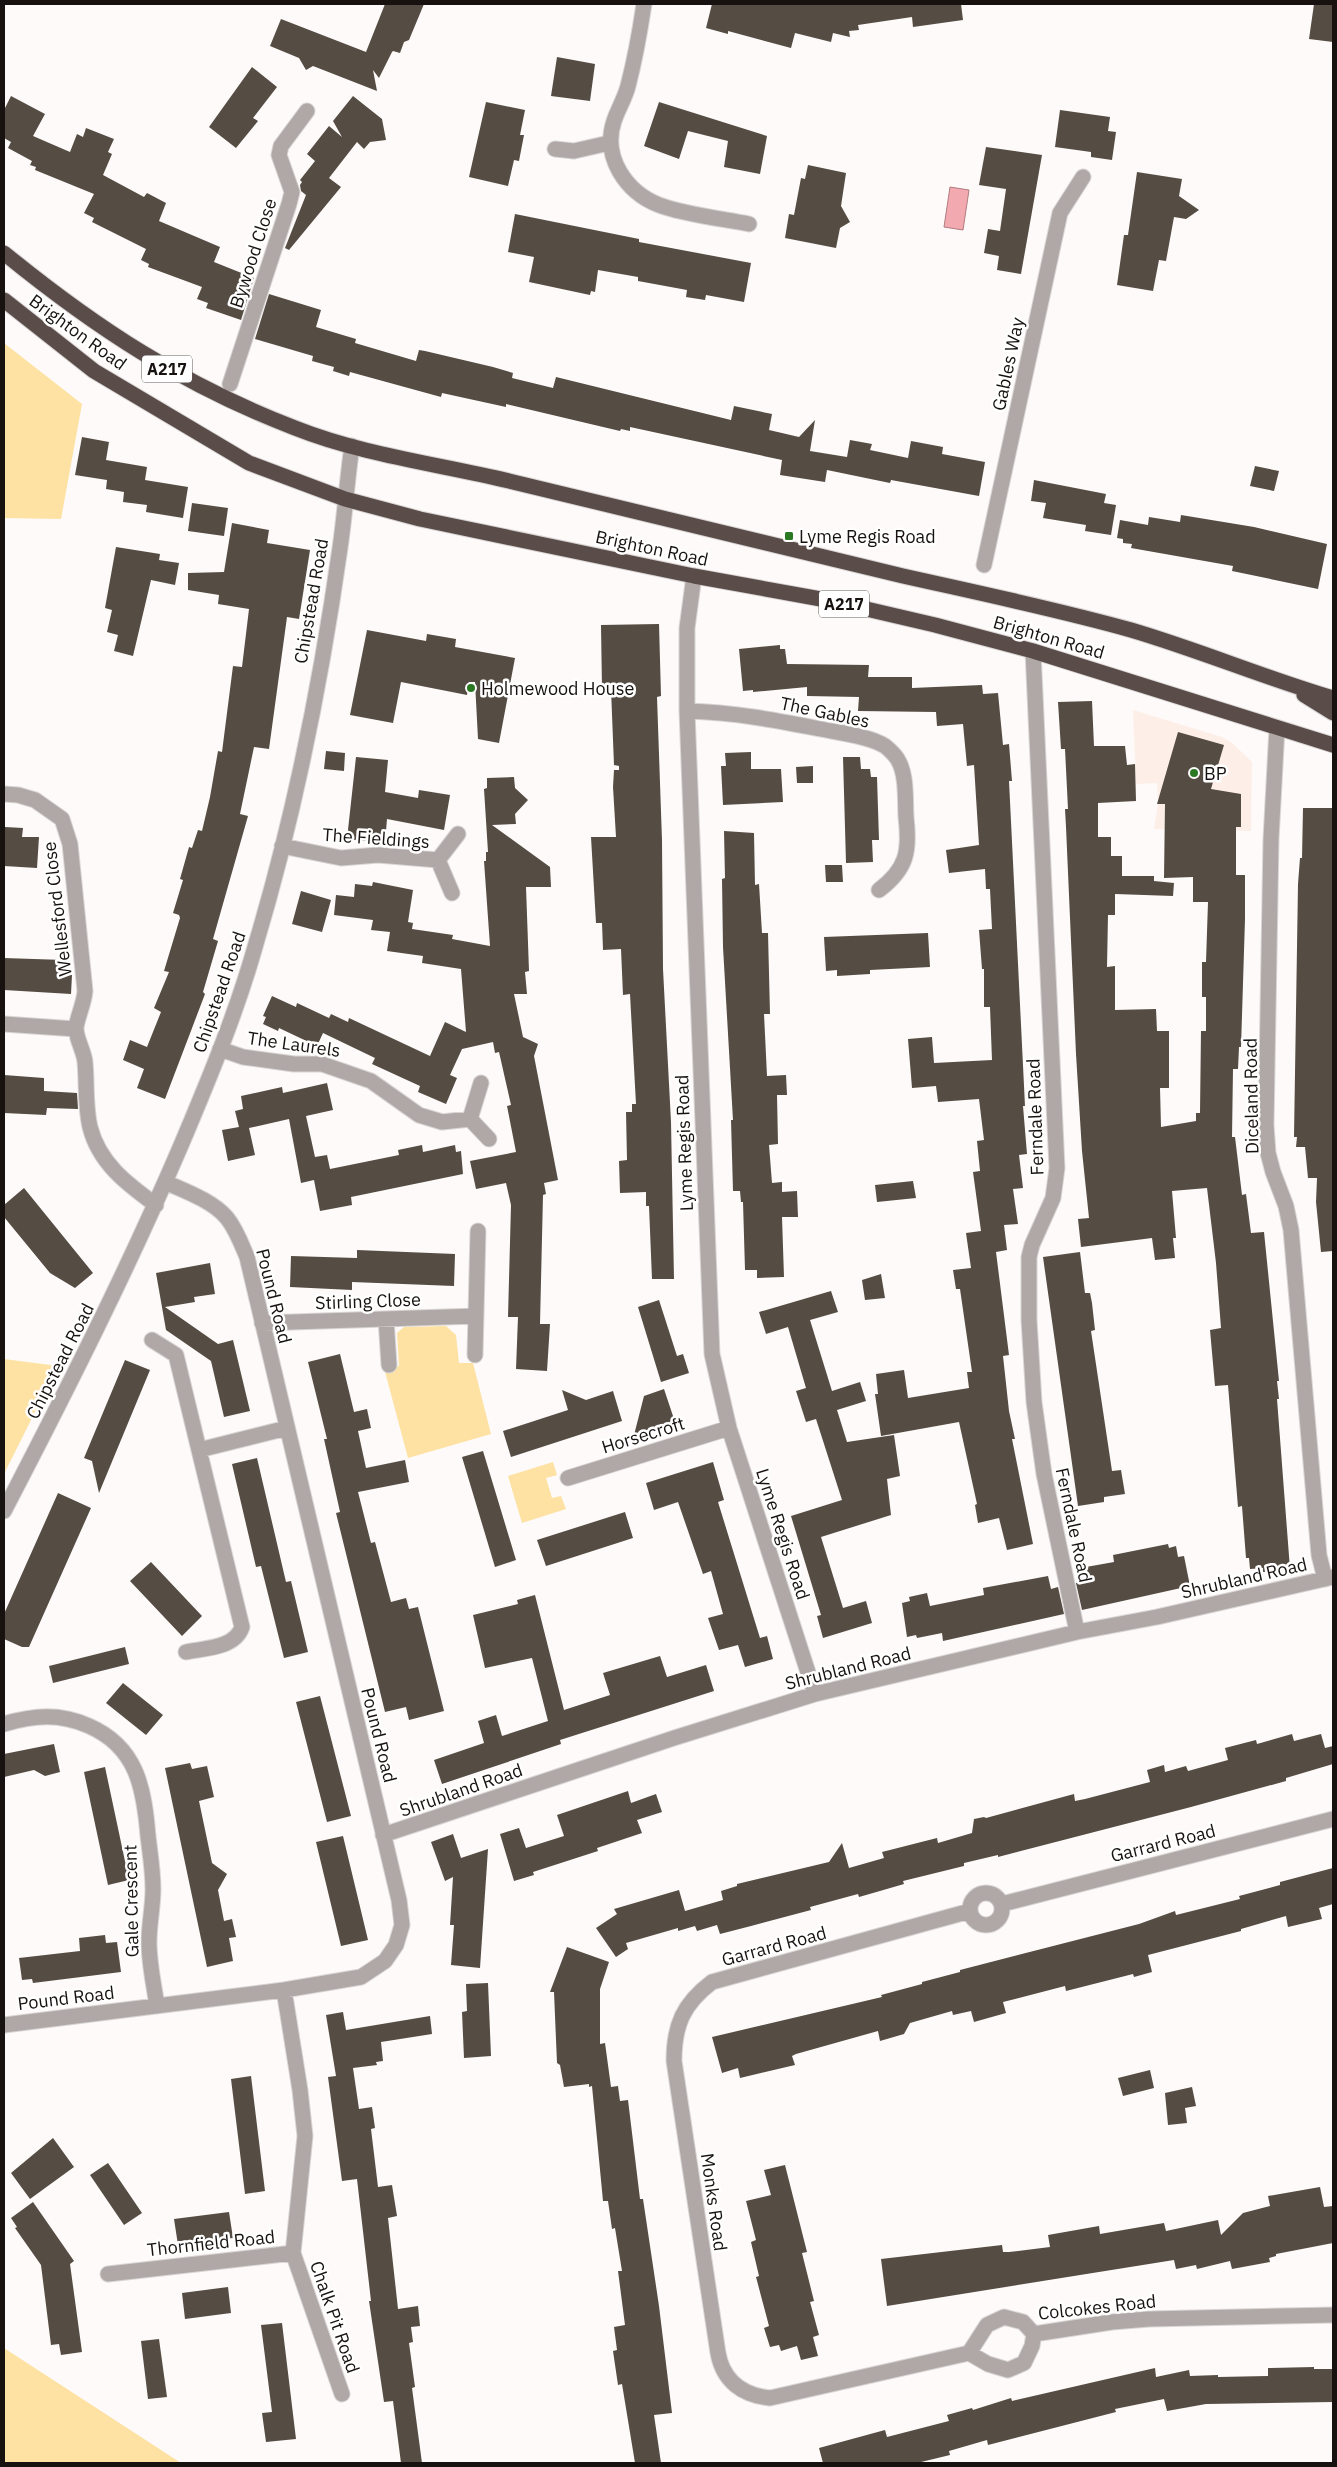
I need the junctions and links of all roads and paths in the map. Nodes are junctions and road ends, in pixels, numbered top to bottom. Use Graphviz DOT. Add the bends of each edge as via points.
graph roads {
  1 [pos="644,4"];
  2 [pos="307,111"];
  3 [pos="609,143"];
  4 [pos="555,149"];
  5 [pos="1083,177"];
  6 [pos="748,224"];
  7 [pos="4,253"];
  8 [pos="4,300"];
  9 [pos="230,384"];
  10 [pos="352,446"];
  11 [pos="345,499"];
  12 [pos="984,565"];
  13 [pos="694,576"];
  14 [pos="1033,651"];
  15 [pos="1283,683"];
  16 [pos="1333,698"];
  17 [pos="687,711"];
  18 [pos="1333,712"];
  19 [pos="1277,728"];
  20 [pos="1333,745"];
  21 [pos="4,794"];
  22 [pos="458,834"];
  23 [pos="282,846"];
  24 [pos="438,860"];
  25 [pos="879,890"];
  26 [pos="452,893"];
  27 [pos="4,1024"];
  28 [pos="76,1029"];
  29 [pos="220,1049"];
  30 [pos="481,1083"];
  31 [pos="470,1119"];
  32 [pos="489,1139"];
  33 [pos="165,1182"];
  34 [pos="156,1205"];
  35 [pos="478,1231"];
  36 [pos="476,1316"];
  37 [pos="386,1319"];
  38 [pos="262,1323"];
  39 [pos="152,1340"];
  40 [pos="475,1355"];
  41 [pos="388,1364"];
  42 [pos="287,1428"];
  43 [pos="728,1428"];
  44 [pos="199,1450"];
  45 [pos="568,1478"];
  46 [pos="4,1511"];
  47 [pos="1329,1578"];
  48 [pos="1078,1632"];
  49 [pos="186,1652"];
  50 [pos="815,1694"];
  51 [pos="4,1724"];
  52 [pos="1333,1819"];
  53 [pos="384,1835"];
  54 [pos="1002,1904"];
  55 [pos="970,1911"];
  56 [pos="284,1990"];
  57 [pos="156,2006"];
  58 [pos="685,2011"];
  59 [pos="4,2024"];
  60 [pos="293,2253"];
  61 [pos="108,2274"];
  62 [pos="1333,2315"];
  63 [pos="1034,2334"];
  64 [pos="969,2353"];
  65 [pos="342,2394"];
  1 -- 3 [label="street" via="628,88 613,122"];
  2 -- 9 [label="street, Bywood Close" via="281,146 279,155 292,192"];
  3 -- 4 [label="street" via="574,151"];
  3 -- 6 [label="street" via="614,163 626,182 641,196 660,206"];
  5 -- 12 [label="street, Gables Way" via="1060,213"];
  7 -- 10 [label="highway, Brighton Road / A217" via="107,333 158,364 214,394 287,425"];
  8 -- 11 [label="highway, Brighton Road / A217" via="94,371 249,463"];
  10 -- 11 [label="street, Chipstead Road"];
  10 -- 15 [label="highway, Brighton Road / A217" via="1132,630"];
  11 -- 13 [label="highway, Brighton Road / A217" via="420,519"];
  11 -- 23 [label="street, Chipstead Road" via="341,546 325,635"];
  13 -- 14 [label="highway, Brighton Road / A217" via="832,601"];
  13 -- 17 [label="street, Lyme Regis Road" via="687,628"];
  14 -- 19 [label="highway, Brighton Road / A217"];
  14 -- 48 [label="street, Ferndale Road" via="1057,1168 1053,1198 1029,1257 1029,1320 1034,1402 1044,1474"];
  15 -- 16 [label="highway, Brighton Road / A217"];
  15 -- 18 [label="highway"];
  17 -- 25 [label="street, The Gables" via="723,712 767,719 856,736 884,746 898,760 908,836 905,856 896,877"];
  17 -- 43 [label="street, Lyme Regis Road" via="712,1354"];
  19 -- 20 [label="highway, Brighton Road / A217"];
  19 -- 47 [label="street, Diceland Road" via="1271,839 1266,1125 1270,1162 1291,1230 1319,1555"];
  21 -- 28 [label="street, Wellesford Close" via="35,800 49,808 62,819 70,844 85,991 84,1007"];
  22 -- 24 [label="street, The Fieldings"];
  23 -- 24 [label="street, The Fieldings" via="341,858 378,855"];
  23 -- 29 [label="street, Chipstead Road" via="255,948"];
  24 -- 26 [label="street, The Fieldings"];
  27 -- 28 [label="street"];
  28 -- 34 [label="street" via="85,1059 90,1126 96,1145 117,1174"];
  29 -- 31 [label="street, The Laurels" via="243,1058 330,1066 372,1081 419,1116 442,1122"];
  29 -- 33 [label="street, Chipstead Road"];
  30 -- 31 [label="street"];
  31 -- 32 [label="street"];
  33 -- 34 [label="street, Chipstead Road"];
  33 -- 38 [label="street, Pound Road" via="204,1201 226,1217 247,1257"];
  34 -- 46 [label="street, Chipstead Road" via="83,1360"];
  35 -- 36 [label="street"];
  36 -- 37 [label="street, Stirling Close"];
  36 -- 40 [label="street"];
  37 -- 38 [label="street, Stirling Close"];
  37 -- 41 [label="street"];
  38 -- 42 [label="street, Pound Road"];
  39 -- 44 [label="street" via="176,1355"];
  42 -- 44 [label="street"];
  42 -- 53 [label="street, Pound Road"];
  43 -- 45 [label="street, Horsecroft"];
  43 -- 50 [label="street, Lyme Regis Road"];
  44 -- 49 [label="street" via="242,1627 239,1637 232,1642"];
  47 -- 48 [label="street, Shrubland Road"];
  48 -- 50 [label="street, Shrubland Road"];
  50 -- 53 [label="street, Shrubland Road"];
  51 -- 57 [label="street, Gale Crescent" via="46,1715 66,1717 84,1724 103,1732 125,1752 140,1779 152,1873 150,1957"];
  52 -- 54 [label="street, Garrard Road"];
  53 -- 56 [label="street, Pound Road" via="402,1924 396,1945 385,1961 361,1977"];
  54 -- 55 [label="street" via="996,1896 988,1893 978,1895"];
  54 -- 55 [label="street" via="1002,1913 990,1925 981,1924"];
  55 -- 58 [label="street, Garrard Road" via="712,1982 696,1994"];
  56 -- 57 [label="street, Pound Road"];
  56 -- 60 [label="street, Thornfield Road" via="305,2136"];
  57 -- 59 [label="street, Pound Road"];
  58 -- 64 [label="street, Monks Road" via="677,2026 674,2061 718,2353 721,2368 732,2382 756,2397 770,2398"];
  60 -- 61 [label="street, Thornfield Road"];
  60 -- 65 [label="street, Chalk Pit Road"];
  62 -- 63 [label="street, Colcokes Road" via="1149,2319"];
  63 -- 64 [label="street, Colcokes Road" via="1023,2322 1004,2317 987,2325"];
  63 -- 64 [label="street" via="1024,2363 1008,2370"];
}
